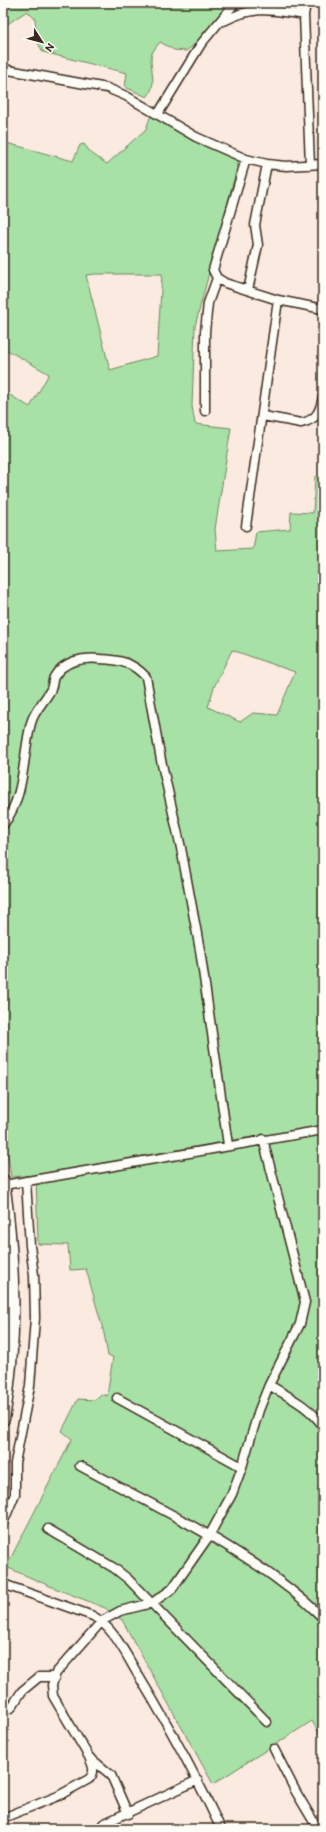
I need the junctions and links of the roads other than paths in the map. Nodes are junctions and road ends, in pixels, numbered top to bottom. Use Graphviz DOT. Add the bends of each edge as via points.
graph roads {
  1 [pos="235,3"];
  2 [pos="306,3"];
  3 [pos="304,15"];
  4 [pos="219,23"];
  5 [pos="3,69"];
  6 [pos="158,114"];
  7 [pos="246,159"];
  8 [pos="267,164"];
  9 [pos="323,164"];
  10 [pos="310,165"];
  11 [pos="217,278"];
  12 [pos="248,290"];
  13 [pos="278,300"];
  14 [pos="323,309"];
  15 [pos="323,400"];
  16 [pos="205,411"];
  17 [pos="263,416"];
  18 [pos="246,526"];
  19 [pos="3,825"];
  20 [pos="323,1130"];
  21 [pos="263,1139"];
  22 [pos="228,1145"];
  23 [pos="26,1181"];
  24 [pos="3,1183"];
  25 [pos="269,1385"];
  26 [pos="117,1398"];
  27 [pos="3,1419"];
  28 [pos="323,1426"];
  29 [pos="80,1466"];
  30 [pos="242,1467"];
  31 [pos="3,1523"];
  32 [pos="48,1529"];
  33 [pos="209,1536"];
  34 [pos="3,1584"];
  35 [pos="152,1603"];
  36 [pos="323,1618"];
  37 [pos="102,1621"];
  38 [pos="55,1677"];
  39 [pos="3,1707"];
  40 [pos="267,1722"];
  41 [pos="274,1749"];
  42 [pos="89,1757"];
  43 [pos="198,1780"];
  44 [pos="128,1814"];
  45 [pos="3,1818"];
  46 [pos="100,1829"];
  47 [pos="221,1829"];
  48 [pos="318,1829"];
  1 -- 4 [label="street"];
  2 -- 3 [label="street"];
  3 -- 4 [label="street" via="252,10 238,13"];
  3 -- 10 [label="street"];
  4 -- 6 [label="street" via="201,44"];
  5 -- 6 [label="street" via="107,88"];
  6 -- 7 [label="street" via="196,137"];
  7 -- 8 [label="street"];
  7 -- 11 [label="street" via="213,270"];
  8 -- 10 [label="street"];
  8 -- 12 [label="street" via="255,225 258,245"];
  9 -- 10 [label="street"];
  11 -- 12 [label="street"];
  11 -- 16 [label="street" via="208,302 204,332"];
  12 -- 13 [label="street"];
  13 -- 14 [label="street"];
  13 -- 17 [label="street"];
  15 -- 17 [label="street" via="319,413 314,419 306,422"];
  17 -- 18 [label="street"];
  19 -- 22 [label="street" via="11,815 21,785 32,721 51,690 53,678 59,670 76,660 93,658 127,663 138,668 146,677 181,848 200,950"];
  20 -- 21 [label="street"];
  21 -- 22 [label="street"];
  21 -- 25 [label="street" via="305,1302 300,1324"];
  22 -- 23 [label="street"];
  23 -- 24 [label="street"];
  23 -- 31 [label="street" via="35,1318 30,1386 15,1463 15,1494"];
  24 -- 27 [label="highway" via="13,1268 12,1349"];
  25 -- 28 [label="street" via="303,1405"];
  25 -- 30 [label="street"];
  26 -- 30 [label="street"];
  29 -- 33 [label="street"];
  30 -- 33 [label="street" via="232,1494"];
  32 -- 35 [label="street" via="114,1568"];
  33 -- 35 [label="street" via="172,1589"];
  33 -- 36 [label="street" via="246,1558 305,1601"];
  34 -- 37 [label="street"];
  35 -- 37 [label="street" via="120,1611"];
  35 -- 40 [label="street"];
  37 -- 38 [label="street"];
  37 -- 43 [label="street" via="132,1664"];
  38 -- 39 [label="street" via="39,1677 22,1691 11,1708"];
  38 -- 42 [label="street" via="52,1685 54,1696"];
  41 -- 48 [label="street"];
  42 -- 44 [label="street" via="111,1775"];
  42 -- 45 [label="street" via="94,1768 89,1779 58,1796"];
  43 -- 44 [label="street"];
  43 -- 47 [label="street"];
  44 -- 46 [label="street" via="103,1824"];
}
